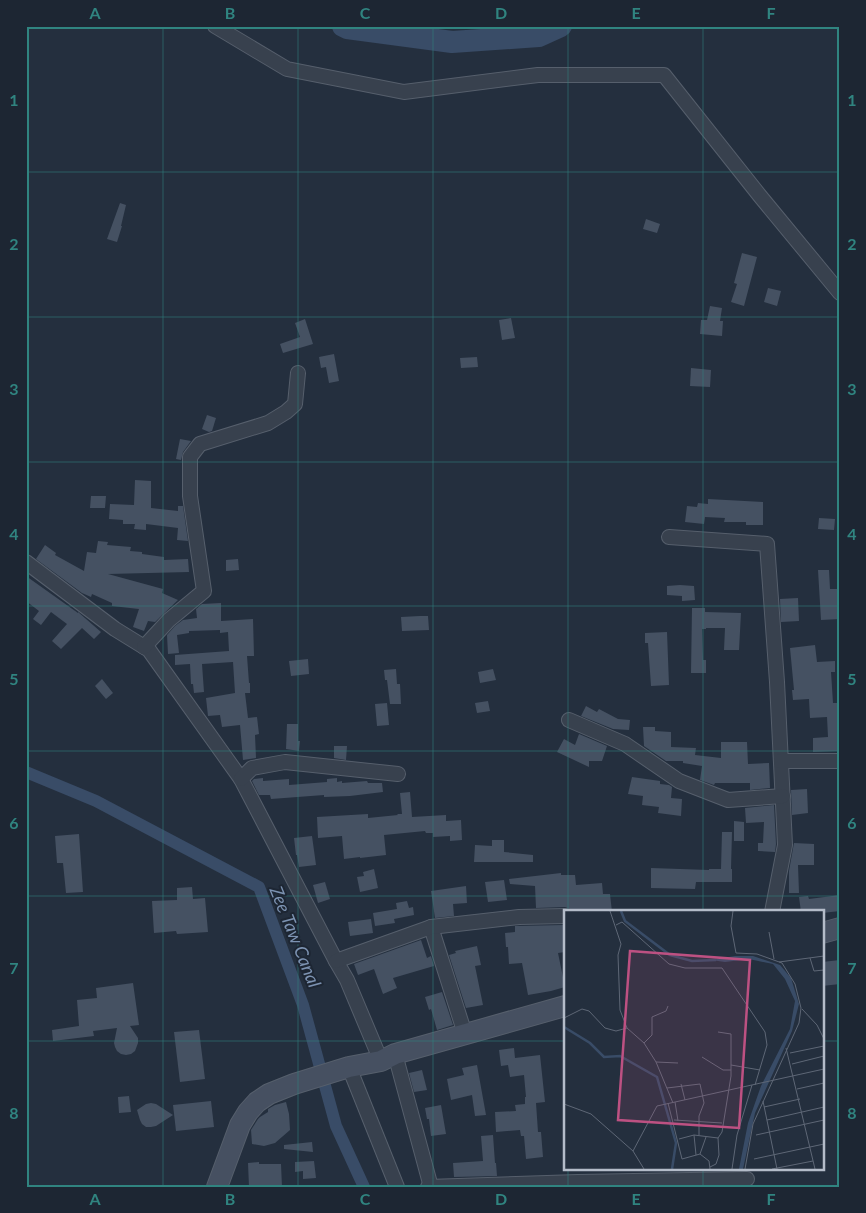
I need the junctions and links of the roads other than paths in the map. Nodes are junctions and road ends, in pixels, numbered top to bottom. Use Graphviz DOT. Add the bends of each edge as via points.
graph roads {
  1 [pos="215,26"];
  2 [pos="840,293"];
  3 [pos="298,373"];
  4 [pos="669,538"];
  5 [pos="26,562"];
  6 [pos="144,647"];
  7 [pos="569,720"];
  8 [pos="781,761"];
  9 [pos="840,761"];
  10 [pos="398,774"];
  11 [pos="241,779"];
  12 [pos="783,796"];
  13 [pos="772,910"];
  14 [pos="564,916"];
  15 [pos="432,927"];
  16 [pos="840,928"];
  17 [pos="824,932"];
  18 [pos="336,961"];
  19 [pos="564,1006"];
  20 [pos="465,1034"];
  21 [pos="388,1058"];
  22 [pos="343,1069"];
  23 [pos="747,1178"];
  24 [pos="578,1179"];
  25 [pos="217,1187"];
  26 [pos="397,1187"];
  27 [pos="430,1187"];
  1 -- 2 [label="street" via="287,69 404,92 538,75 664,75"];
  3 -- 6 [label="street" via="295,404 286,412 268,423 200,444 190,457 190,496 204,592 169,620"];
  4 -- 8 [label="street" via="767,544"];
  5 -- 6 [label="street"];
  6 -- 11 [label="street"];
  7 -- 12 [label="street" via="625,744 679,781 728,800"];
  8 -- 9 [label="street"];
  8 -- 12 [label="street"];
  10 -- 11 [label="street" via="285,762 252,768"];
  11 -- 18 [label="street"];
  12 -- 13 [label="street" via="785,845"];
  14 -- 15 [label="street" via="519,917"];
  15 -- 18 [label="street"];
  15 -- 20 [label="street"];
  16 -- 17 [label="street"];
  18 -- 21 [label="street"];
  19 -- 20 [label="street"];
  20 -- 21 [label="street"];
  21 -- 22 [label="street"];
  21 -- 27 [label="street"];
  22 -- 25 [label="street" via="294,1084 257,1102 240,1125"];
  22 -- 26 [label="street"];
  23 -- 24 [label="street"];
  24 -- 27 [label="street"];
}
